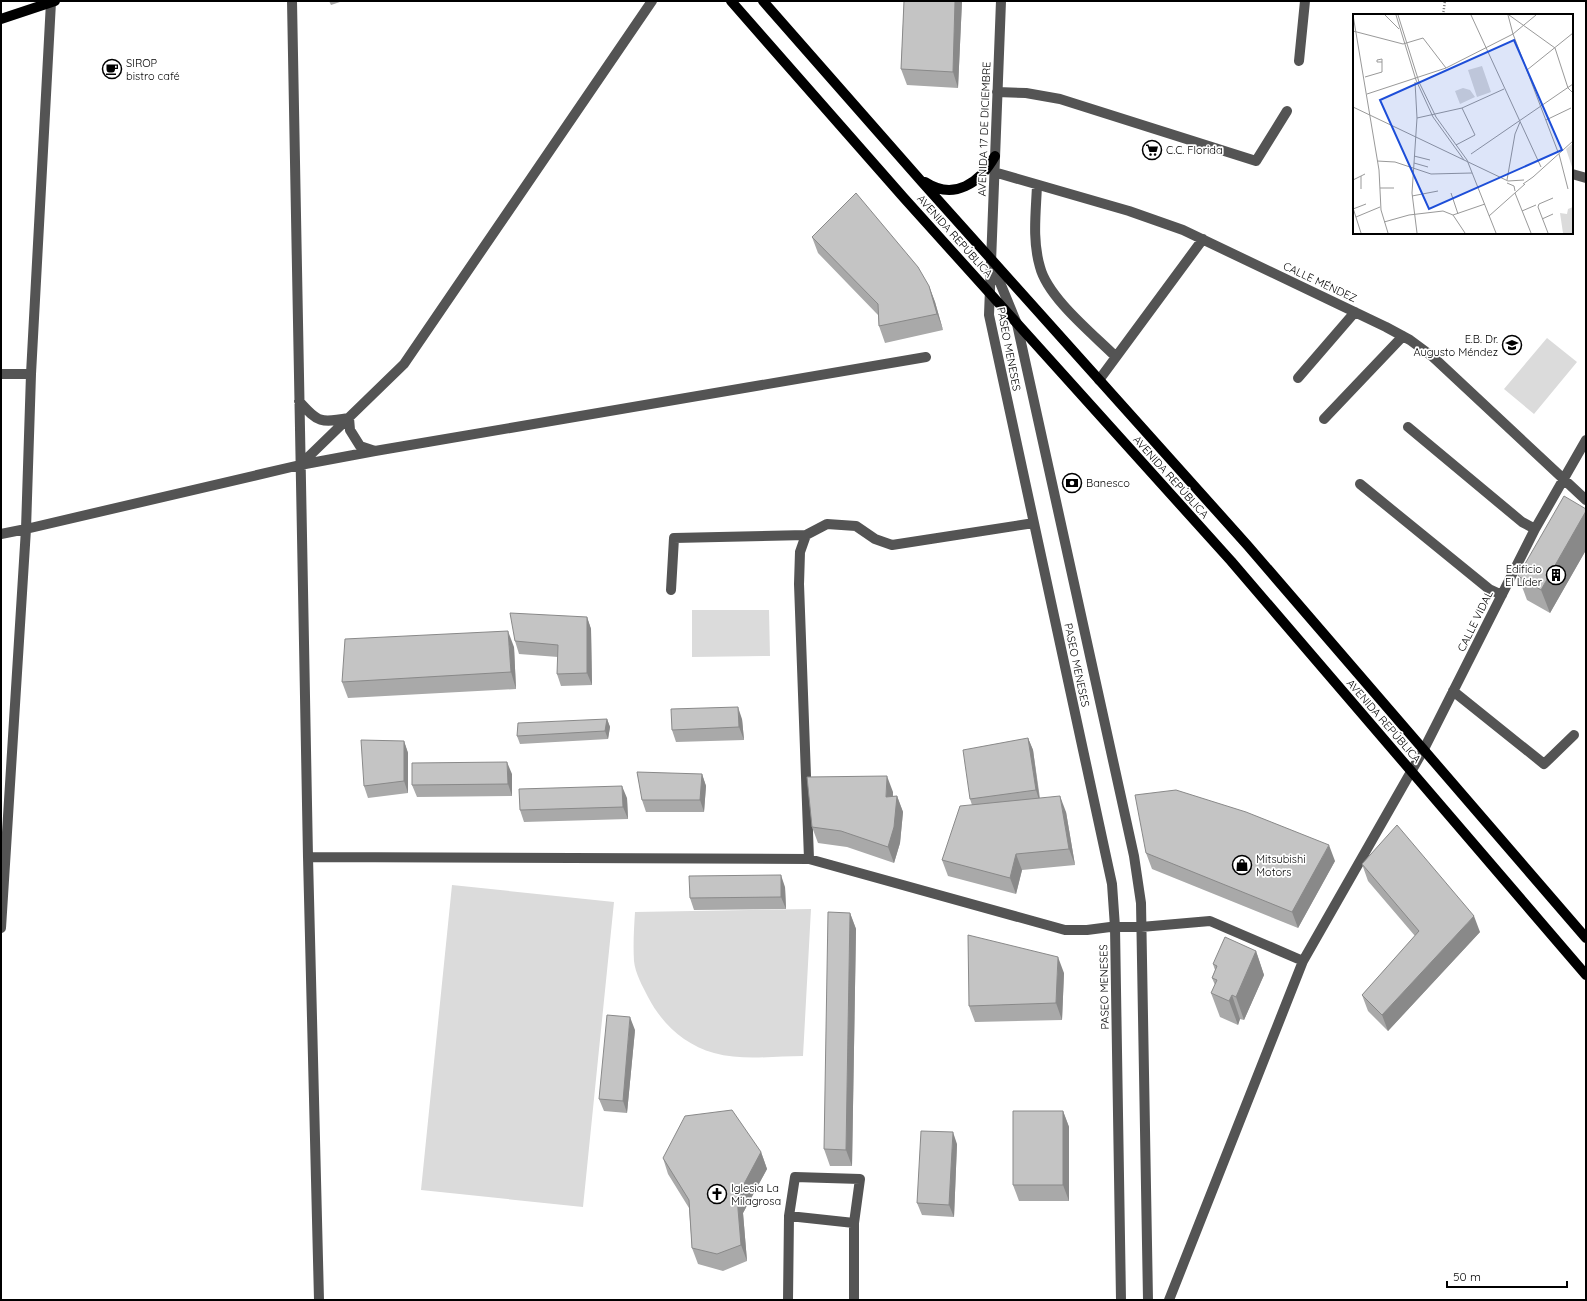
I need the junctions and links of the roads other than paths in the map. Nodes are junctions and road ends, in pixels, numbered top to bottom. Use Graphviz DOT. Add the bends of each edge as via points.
graph roads {
  1 [pos="292,1"];
  2 [pos="652,1"];
  3 [pos="732,1"];
  4 [pos="763,1"];
  5 [pos="1001,1"];
  6 [pos="1305,1"];
  7 [pos="53,2"];
  8 [pos="1,19"];
  9 [pos="1299,61"];
  10 [pos="997,92"];
  11 [pos="1287,111"];
  12 [pos="995,156"];
  13 [pos="994,172"];
  14 [pos="1573,174"];
  15 [pos="919,178"];
  16 [pos="1586,178"];
  17 [pos="1037,185"];
  18 [pos="1203,239"];
  19 [pos="990,259"];
  20 [pos="989,293"];
  21 [pos="1354,312"];
  22 [pos="1017,324"];
  23 [pos="1403,336"];
  24 [pos="926,357"];
  25 [pos="1116,357"];
  26 [pos="1,374"];
  27 [pos="31,374"];
  28 [pos="1298,378"];
  29 [pos="1099,380"];
  30 [pos="299,401"];
  31 [pos="349,418"];
  32 [pos="1324,419"];
  33 [pos="1408,427"];
  34 [pos="1586,440"];
  35 [pos="375,451"];
  36 [pos="300,465"];
  37 [pos="1563,479"];
  38 [pos="1360,484"];
  39 [pos="1586,500"];
  40 [pos="1034,523"];
  41 [pos="26,529"];
  42 [pos="1535,529"];
  43 [pos="1,534"];
  44 [pos="806,535"];
  45 [pos="671,590"];
  46 [pos="1502,595"];
  47 [pos="1453,691"];
  48 [pos="1574,735"];
  49 [pos="1424,749"];
  50 [pos="1411,771"];
  51 [pos="308,857"];
  52 [pos="809,859"];
  53 [pos="1115,927"];
  54 [pos="1141,927"];
  55 [pos="1,928"];
  56 [pos="1586,938"];
  57 [pos="1303,961"];
  58 [pos="1586,975"];
  59 [pos="789,1216"];
  60 [pos="854,1223"];
  61 [pos="319,1300"];
  62 [pos="788,1300"];
  63 [pos="854,1300"];
  64 [pos="1121,1300"];
  65 [pos="1148,1300"];
  66 [pos="1169,1300"];
  1 -- 30 [label="street"];
  2 -- 31 [label="street" via="404,364"];
  3 -- 20 [label="main road, AVENIDA REPÚBLICA"];
  4 -- 15 [label="main road, AVENIDA REPÚBLICA"];
  5 -- 10 [label="street, AVENIDA 17 DE DICIEMBRE"];
  6 -- 9 [label="street"];
  7 -- 8 [label="main road"];
  7 -- 27 [label="street"];
  10 -- 11 [label="street" via="1026,93 1060,99 1256,161"];
  10 -- 12 [label="street, AVENIDA 17 DE DICIEMBRE"];
  12 -- 13 [label="street, AVENIDA 17 DE DICIEMBRE"];
  12 -- 15 [label="main road" via="983,175 966,187 939,189"];
  13 -- 17 [label="street, CALLE MÉNDEZ"];
  13 -- 19 [label="street, AVENIDA 17 DE DICIEMBRE"];
  14 -- 16 [label="street"];
  15 -- 19 [label="main road, AVENIDA REPÚBLICA"];
  17 -- 18 [label="street, CALLE MÉNDEZ" via="1158,221"];
  17 -- 25 [label="street" via="1037,252 1040,268 1048,286"];
  18 -- 21 [label="street, CALLE MÉNDEZ"];
  18 -- 25 [label="street"];
  19 -- 20 [label="street, PASEO MENESES"];
  19 -- 22 [label="street, PASEO MENESES"];
  19 -- 29 [label="main road, AVENIDA REPÚBLICA"];
  20 -- 22 [label="main road, AVENIDA REPÚBLICA"];
  20 -- 40 [label="street, PASEO MENESES" via="991,330"];
  21 -- 23 [label="street, CALLE MÉNDEZ"];
  21 -- 28 [label="street"];
  22 -- 50 [label="main road, AVENIDA REPÚBLICA" via="1231,561"];
  22 -- 54 [label="street, PASEO MENESES" via="1134,856 1141,903"];
  23 -- 32 [label="street"];
  23 -- 37 [label="street, CALLE MÉNDEZ" via="1433,357"];
  24 -- 35 [label="street"];
  25 -- 29 [label="street"];
  26 -- 27 [label="street"];
  27 -- 41 [label="street"];
  29 -- 49 [label="main road, AVENIDA REPÚBLICA" via="1248,546"];
  30 -- 31 [label="street" via="313,417 328,422"];
  30 -- 36 [label="street"];
  31 -- 35 [label="street" via="350,430 360,446"];
  31 -- 36 [label="street"];
  33 -- 42 [label="street" via="1522,522"];
  34 -- 37 [label="street, CALLE VIDAL"];
  35 -- 36 [label="street"];
  36 -- 41 [label="street"];
  36 -- 51 [label="street"];
  37 -- 39 [label="street, CALLE MÉNDEZ"];
  37 -- 42 [label="street, CALLE VIDAL"];
  38 -- 46 [label="street" via="1489,589"];
  40 -- 44 [label="street" via="892,545 875,539 856,526 826,524"];
  40 -- 53 [label="street, PASEO MENESES" via="1108,861"];
  41 -- 43 [label="street"];
  41 -- 55 [label="street"];
  42 -- 46 [label="street, CALLE VIDAL"];
  44 -- 45 [label="street" via="674,538"];
  44 -- 52 [label="street" via="800,552 799,584"];
  46 -- 47 [label="street, CALLE VIDAL"];
  47 -- 48 [label="street" via="1544,764"];
  47 -- 49 [label="street, CALLE VIDAL"];
  49 -- 50 [label="street, CALLE VIDAL"];
  49 -- 56 [label="main road, AVENIDA REPÚBLICA"];
  50 -- 57 [label="street, CALLE VIDAL"];
  50 -- 58 [label="main road, AVENIDA REPÚBLICA"];
  51 -- 52 [label="street"];
  51 -- 61 [label="street"];
  52 -- 53 [label="street" via="1065,930"];
  53 -- 54 [label="street"];
  53 -- 64 [label="street, PASEO MENESES"];
  54 -- 57 [label="street" via="1210,921"];
  54 -- 65 [label="street, PASEO MENESES"];
  57 -- 66 [label="street, CALLE VIDAL"];
  59 -- 60 [label="street"];
  59 -- 60 [label="street" via="795,1177 860,1179"];
  59 -- 62 [label="street"];
  60 -- 63 [label="street"];
}
